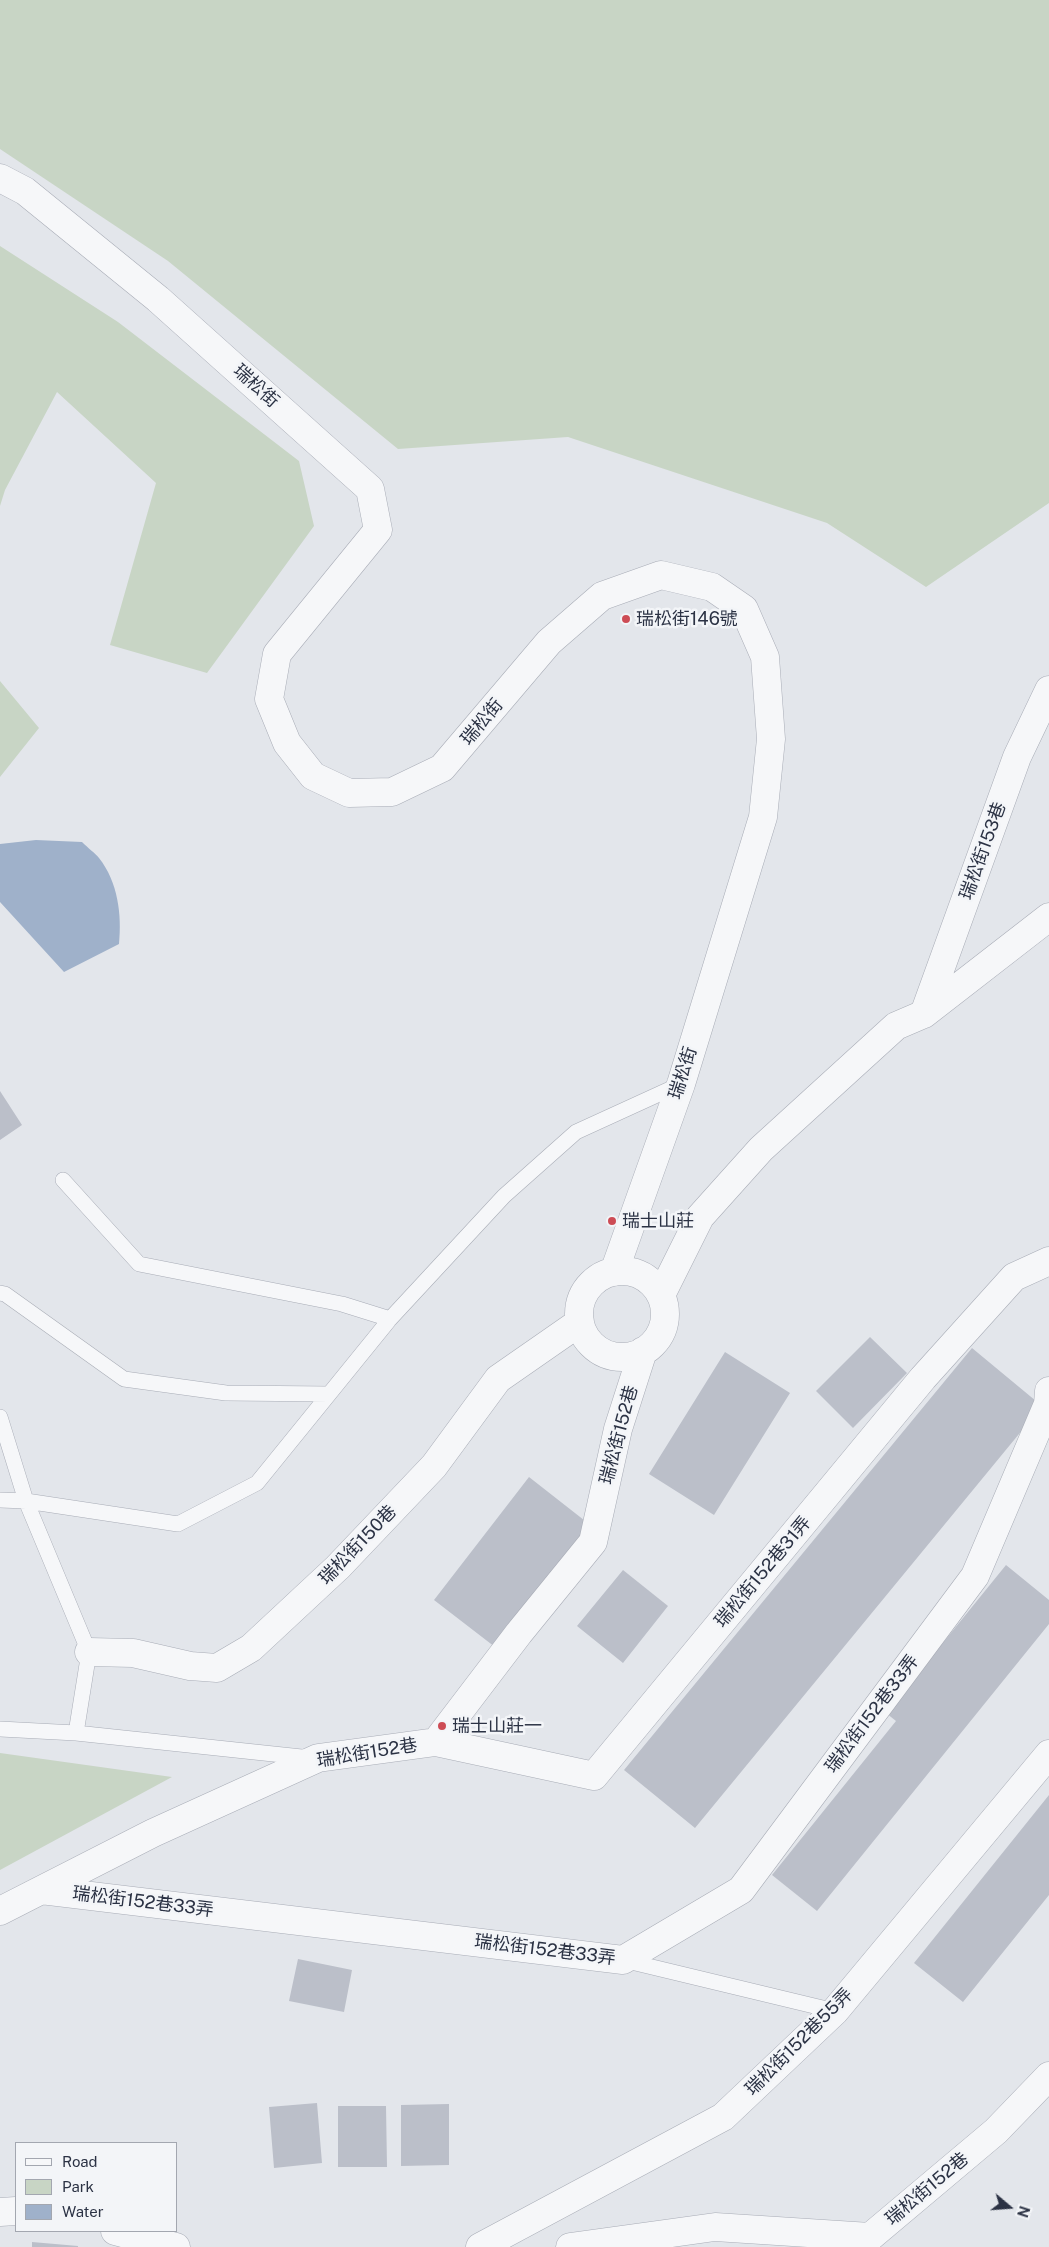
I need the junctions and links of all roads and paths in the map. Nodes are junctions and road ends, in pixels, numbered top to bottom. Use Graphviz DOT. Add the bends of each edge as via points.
graph roads {
  1 [pos="0,178"];
  2 [pos="1049,690"];
  3 [pos="1049,917"];
  4 [pos="924,1014"];
  5 [pos="680,1084"];
  6 [pos="63,1180"];
  7 [pos="1049,1261"];
  8 [pos="614,1272"];
  9 [pos="0,1293"];
  10 [pos="661,1296"];
  11 [pos="390,1318"];
  12 [pos="580,1322"];
  13 [pos="643,1352"];
  14 [pos="1049,1391"];
  15 [pos="329,1394"];
  16 [pos="0,1417"];
  17 [pos="0,1500"];
  18 [pos="26,1501"];
  19 [pos="89,1652"];
  20 [pos="0,1729"];
  21 [pos="76,1733"];
  22 [pos="436,1742"];
  23 [pos="1049,1754"];
  24 [pos="318,1758"];
  25 [pos="41,1890"];
  26 [pos="0,1911"];
  27 [pos="623,1960"];
  28 [pos="836,2011"];
  29 [pos="1049,2076"];
  30 [pos="15,2211"];
  31 [pos="0,2212"];
  32 [pos="119,2232"];
  33 [pos="176,2247"];
  34 [pos="480,2247"];
  35 [pos="570,2247"];
  1 -- 5 [label="street, 瑞松街" via="25,191 158,299 370,489 378,530 277,654 269,698 287,744 313,776 349,793 392,792 442,768 549,642 602,596 661,575 712,587 744,609 765,657 771,739 763,817"];
  2 -- 4 [label="street, 瑞松街153巷" via="1016,757"];
  3 -- 4 [label="street"];
  4 -- 10 [label="street" via="896,1026 761,1149 700,1217"];
  5 -- 8 [label="street, 瑞松街"];
  5 -- 11 [label="lane" via="576,1132 504,1196"];
  6 -- 11 [label="lane" via="139,1264 342,1304"];
  7 -- 22 [label="street, 瑞松街152巷31弄" via="1014,1277 930,1370 594,1776"];
  8 -- 10 [label="street" via="628,1271 641,1276 653,1284"];
  8 -- 12 [label="street" via="590,1285 581,1303"];
  9 -- 15 [label="lane" via="124,1379 226,1393"];
  10 -- 13 [label="street" via="664,1321 653,1344"];
  11 -- 15 [label="lane"];
  12 -- 13 [label="street" via="593,1346 604,1353 617,1357"];
  12 -- 19 [label="street, 瑞松街150巷" via="498,1379 434,1466 338,1567 251,1648 217,1668 190,1666 133,1653"];
  13 -- 22 [label="street, 瑞松街152巷" via="618,1429 593,1542"];
  14 -- 27 [label="street, 瑞松街152巷33弄" via="1048,1404 975,1576 741,1890"];
  15 -- 18 [label="lane" via="257,1483 178,1524"];
  16 -- 18 [label="lane"];
  17 -- 18 [label="lane"];
  18 -- 19 [label="lane"];
  19 -- 21 [label="lane"];
  20 -- 21 [label="lane"];
  21 -- 24 [label="lane"];
  22 -- 24 [label="street, 瑞松街152巷"];
  23 -- 28 [label="street, 瑞松街152巷55弄"];
  24 -- 25 [label="street, 瑞松街152巷" via="153,1833"];
  25 -- 26 [label="street, 瑞松街152巷"];
  25 -- 27 [label="street, 瑞松街152巷33弄"];
  27 -- 28 [label="lane"];
  28 -- 34 [label="street, 瑞松街152巷55弄" via="723,2117"];
  29 -- 35 [label="street, 瑞松街152巷" via="996,2131 870,2237 715,2227"];
  30 -- 31 [label="street"];
  32 -- 33 [label="street"];
}
